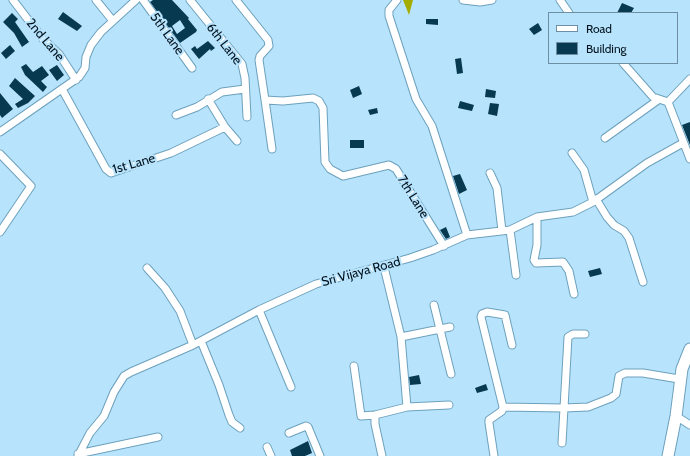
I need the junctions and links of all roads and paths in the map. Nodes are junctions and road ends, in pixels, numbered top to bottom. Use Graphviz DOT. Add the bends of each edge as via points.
graph roads {
  1 [pos="13,0"];
  2 [pos="96,0"];
  3 [pos="136,0"];
  4 [pos="143,0"];
  5 [pos="190,0"];
  6 [pos="236,0"];
  7 [pos="397,0"];
  8 [pos="463,0"];
  9 [pos="492,0"];
  10 [pos="562,1"];
  11 [pos="568,12"];
  12 [pos="113,22"];
  13 [pos="624,64"];
  14 [pos="192,68"];
  15 [pos="690,79"];
  16 [pos="76,80"];
  17 [pos="62,89"];
  18 [pos="246,89"];
  19 [pos="208,99"];
  20 [pos="266,100"];
  21 [pos="658,100"];
  22 [pos="668,102"];
  23 [pos="176,115"];
  24 [pos="247,117"];
  25 [pos="225,127"];
  26 [pos="0,132"];
  27 [pos="605,138"];
  28 [pos="237,141"];
  29 [pos="683,142"];
  30 [pos="272,149"];
  31 [pos="572,153"];
  32 [pos="0,154"];
  33 [pos="690,159"];
  34 [pos="490,173"];
  35 [pos="595,200"];
  36 [pos="537,217"];
  37 [pos="510,230"];
  38 [pos="502,231"];
  39 [pos="0,232"];
  40 [pos="466,235"];
  41 [pos="444,246"];
  42 [pos="384,267"];
  43 [pos="146,268"];
  44 [pos="516,275"];
  45 [pos="643,282"];
  46 [pos="574,294"];
  47 [pos="434,305"];
  48 [pos="259,310"];
  49 [pos="450,327"];
  50 [pos="440,329"];
  51 [pos="585,334"];
  52 [pos="401,337"];
  53 [pos="201,341"];
  54 [pos="193,345"];
  55 [pos="512,345"];
  56 [pos="690,349"];
  57 [pos="354,366"];
  58 [pos="451,374"];
  59 [pos="680,379"];
  60 [pos="291,387"];
  61 [pos="449,405"];
  62 [pos="407,407"];
  63 [pos="503,407"];
  64 [pos="564,408"];
  65 [pos="375,415"];
  66 [pos="676,416"];
  67 [pos="690,425"];
  68 [pos="240,428"];
  69 [pos="289,433"];
  70 [pos="158,437"];
  71 [pos="562,443"];
  72 [pos="267,447"];
  73 [pos="78,455"];
  74 [pos="271,456"];
  75 [pos="320,456"];
  76 [pos="382,456"];
  77 [pos="494,456"];
  78 [pos="668,456"];
  1 -- 16 [label="street, 2nd Lane" via="43,39 59,54"];
  2 -- 12 [label="street"];
  3 -- 12 [label="street"];
  4 -- 14 [label="street, 5th Lane"];
  5 -- 18 [label="street, 6th Lane" via="239,59"];
  6 -- 20 [label="street" via="268,40 269,46 259,60"];
  7 -- 40 [label="street" via="389,10 389,16 416,99 432,126"];
  8 -- 9 [label="street"];
  10 -- 11 [label="street"];
  12 -- 16 [label="street" via="91,44 86,57 86,68"];
  13 -- 21 [label="street"];
  15 -- 22 [label="street"];
  16 -- 17 [label="street"];
  17 -- 25 [label="street, 1st Lane" via="106,169 111,173 172,153"];
  17 -- 26 [label="street"];
  18 -- 19 [label="street" via="222,92"];
  18 -- 24 [label="street, 6th Lane"];
  19 -- 23 [label="street" via="197,107"];
  19 -- 25 [label="street"];
  20 -- 30 [label="street"];
  20 -- 41 [label="street, 7th Lane" via="282,102 313,98 319,101 323,108 325,162 330,169 343,176 389,165 396,169"];
  21 -- 22 [label="street"];
  21 -- 27 [label="street"];
  22 -- 29 [label="street"];
  25 -- 28 [label="street"];
  29 -- 33 [label="street"];
  29 -- 35 [label="street, Sri Vijaya Road"];
  31 -- 35 [label="street" via="584,170"];
  32 -- 39 [label="street" via="31,186"];
  34 -- 38 [label="street" via="497,188"];
  35 -- 36 [label="street, Sri Vijaya Road" via="573,212"];
  35 -- 45 [label="street" via="614,225 624,231 629,238"];
  36 -- 37 [label="street, Sri Vijaya Road"];
  36 -- 46 [label="street" via="534,260 563,262 569,271"];
  37 -- 38 [label="street, Sri Vijaya Road"];
  37 -- 44 [label="street"];
  38 -- 40 [label="street, Sri Vijaya Road"];
  40 -- 41 [label="street, Sri Vijaya Road"];
  41 -- 42 [label="street, Sri Vijaya Road"];
  42 -- 48 [label="street, Sri Vijaya Road" via="316,284"];
  42 -- 52 [label="street"];
  43 -- 54 [label="street" via="165,288 180,311"];
  47 -- 50 [label="street"];
  48 -- 53 [label="street, Sri Vijaya Road"];
  48 -- 60 [label="street"];
  49 -- 50 [label="street"];
  50 -- 52 [label="street"];
  50 -- 58 [label="street"];
  51 -- 64 [label="street" via="573,334 568,337"];
  52 -- 62 [label="street"];
  53 -- 54 [label="street, Sri Vijaya Road"];
  53 -- 68 [label="street" via="232,422"];
  54 -- 73 [label="street, Sri Vijaya Road" via="124,376 104,416 90,433"];
  55 -- 63 [label="street" via="505,315 486,312 482,314"];
  56 -- 59 [label="main road" via="683,363"];
  57 -- 65 [label="street" via="360,414"];
  59 -- 64 [label="street" via="626,373 619,376 616,394 611,398 588,407"];
  59 -- 66 [label="main road"];
  61 -- 62 [label="street"];
  62 -- 65 [label="street"];
  63 -- 64 [label="street"];
  63 -- 77 [label="street" via="502,412 489,423"];
  64 -- 71 [label="street"];
  65 -- 76 [label="street"];
  66 -- 67 [label="street"];
  66 -- 78 [label="main road"];
  69 -- 75 [label="street" via="308,427"];
  70 -- 73 [label="street"];
  72 -- 74 [label="street"];
}
